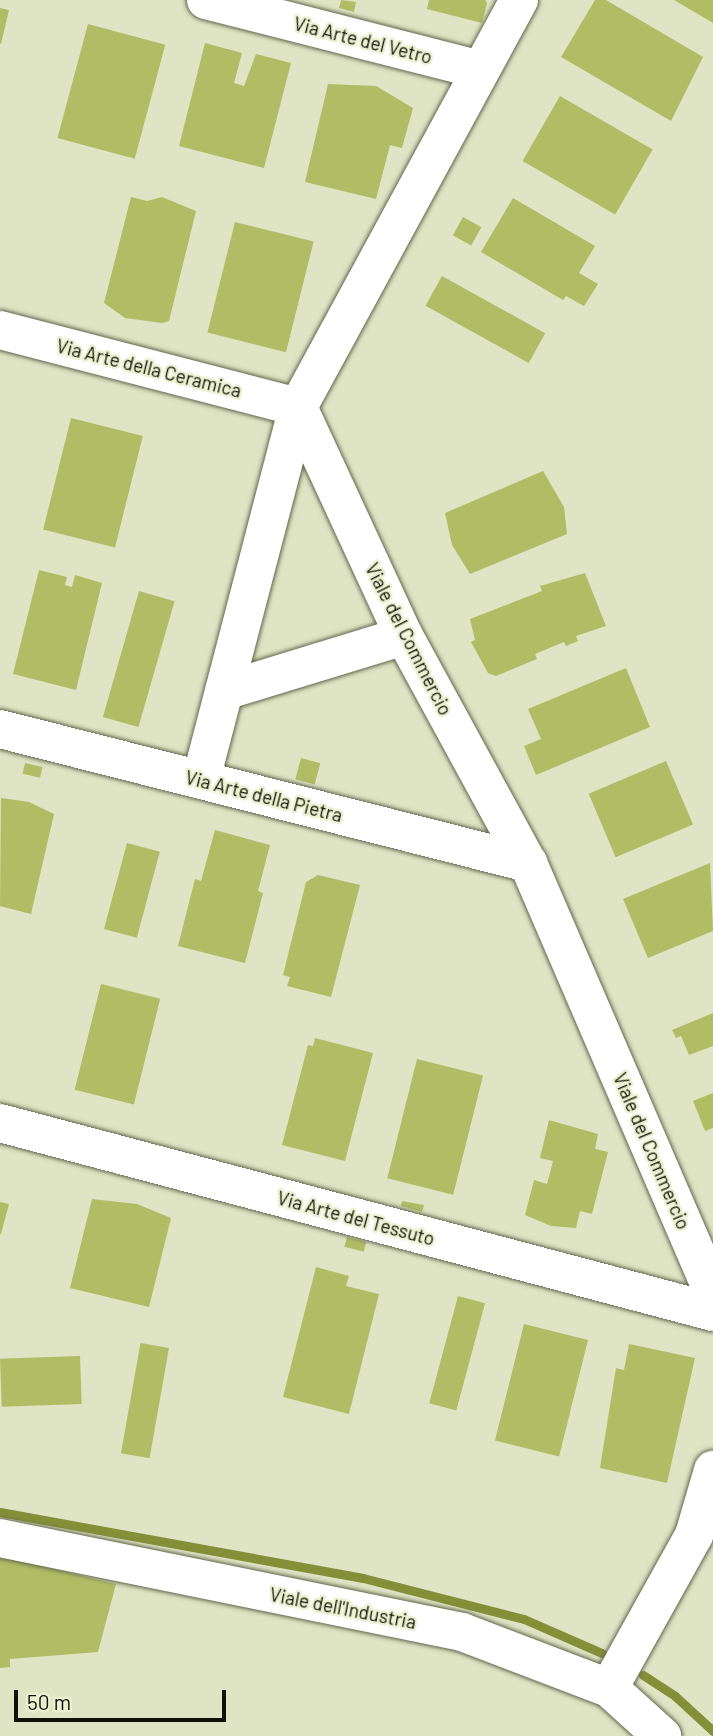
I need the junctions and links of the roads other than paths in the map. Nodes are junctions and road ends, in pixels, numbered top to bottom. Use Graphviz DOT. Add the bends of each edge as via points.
graph roads {
  1 [pos="206,0"];
  2 [pos="519,0"];
  3 [pos="480,70"];
  4 [pos="0,330"];
  5 [pos="298,407"];
  6 [pos="404,636"];
  7 [pos="224,691"];
  8 [pos="0,729"];
  9 [pos="201,780"];
  10 [pos="527,863"];
  11 [pos="0,1123"];
  12 [pos="713,1292"];
  13 [pos="713,1312"];
  14 [pos="713,1470"];
  15 [pos="0,1538"];
  16 [pos="609,1688"];
  17 [pos="662,1736"];
  1 -- 3 [label="street, Via Arte del Vetro"];
  2 -- 3 [label="street"];
  3 -- 5 [label="street"];
  4 -- 5 [label="street, Via Arte della Ceramica"];
  5 -- 6 [label="street, Viale del Commercio"];
  5 -- 7 [label="street"];
  6 -- 7 [label="street"];
  6 -- 10 [label="street, Viale del Commercio"];
  7 -- 9 [label="street"];
  8 -- 9 [label="street, Via Arte della Pietra"];
  9 -- 10 [label="street, Via Arte della Pietra"];
  10 -- 12 [label="street, Viale del Commercio"];
  11 -- 13 [label="street, Via Arte del Tessuto"];
  14 -- 16 [label="street" via="694,1535"];
  15 -- 16 [label="street, Viale dell'Industria" via="462,1632"];
  16 -- 17 [label="street, Viale dell'Industria"];
}
